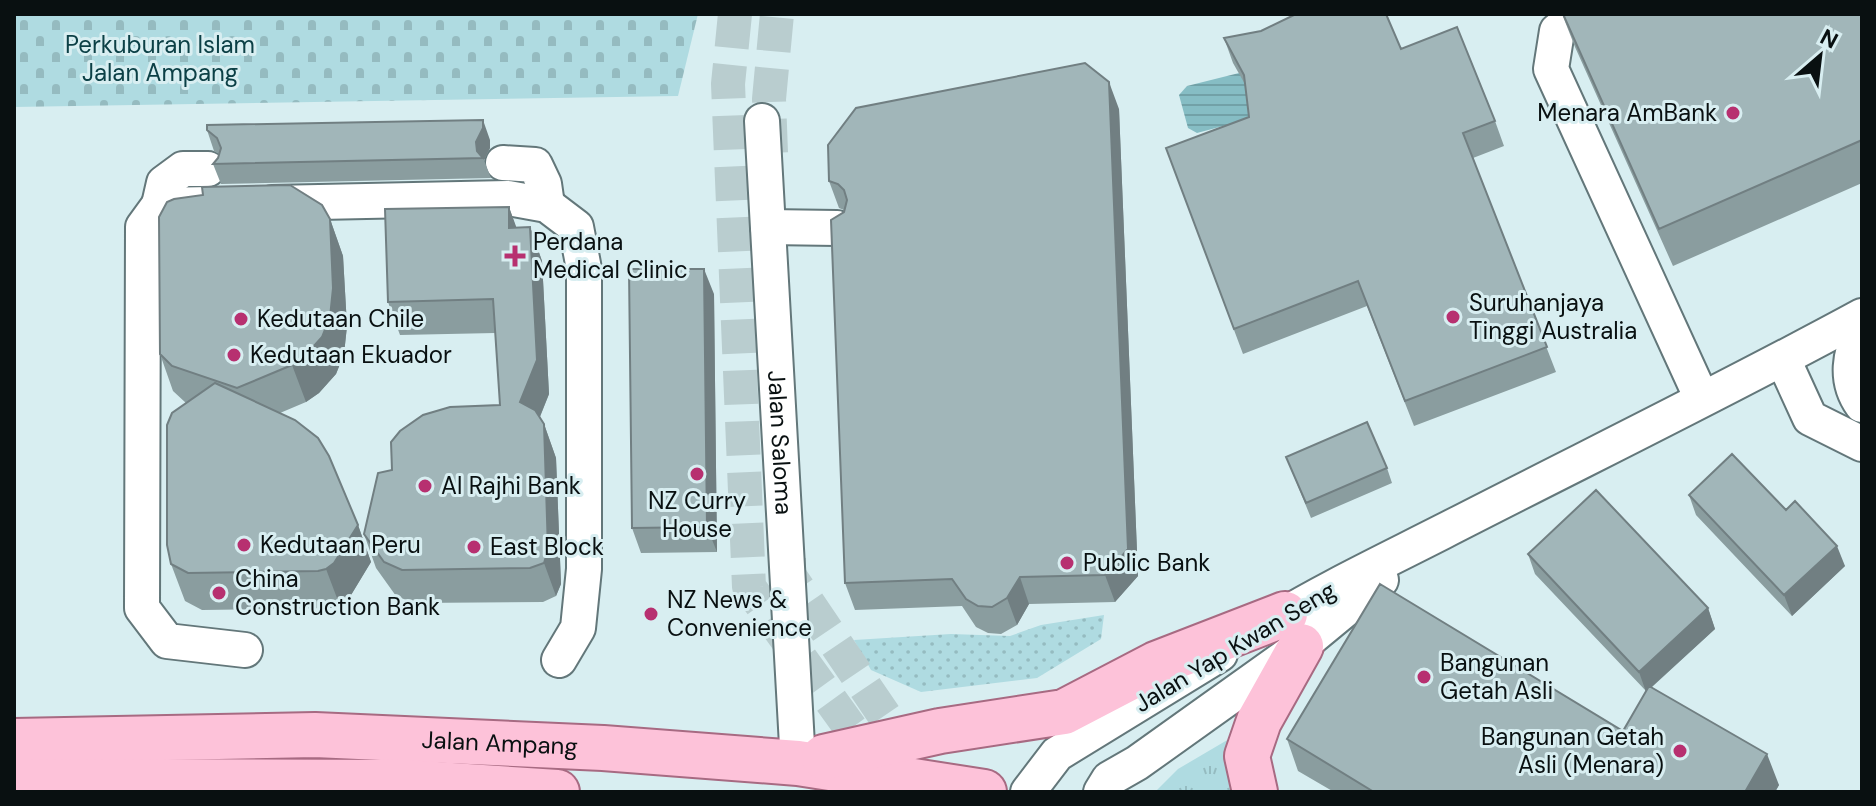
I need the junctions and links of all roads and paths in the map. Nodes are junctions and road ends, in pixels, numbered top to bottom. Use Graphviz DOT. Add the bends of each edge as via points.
graph roads {
  1 [pos="1578,14"];
  2 [pos="762,121"];
  3 [pos="503,163"];
  4 [pos="208,169"];
  5 [pos="159,205"];
  6 [pos="547,205"];
  7 [pos="768,227"];
  8 [pos="837,228"];
  9 [pos="1862,316"];
  10 [pos="1862,327"];
  11 [pos="1783,359"];
  12 [pos="1702,399"];
  13 [pos="1862,405"];
  14 [pos="1862,444"];
  15 [pos="1293,630"];
  16 [pos="245,650"];
  17 [pos="559,660"];
  18 [pos="14,741"];
  19 [pos="798,763"];
  20 [pos="14,781"];
  21 [pos="557,792"];
  22 [pos="984,792"];
  23 [pos="1028,792"];
  24 [pos="1101,792"];
  25 [pos="1255,792"];
  1 -- 12 [label="street" via="1557,31 1564,63"];
  2 -- 7 [label="street, Jalan Saloma"];
  3 -- 6 [label="street" via="535,165"];
  4 -- 5 [label="street" via="183,169 164,183"];
  5 -- 6 [label="street" via="508,198"];
  5 -- 16 [label="street" via="143,227 142,608 167,641"];
  6 -- 17 [label="street" via="576,227 584,269 584,569 578,628"];
  7 -- 8 [label="street"];
  7 -- 19 [label="street, Jalan Saloma"];
  9 -- 11 [label="street, Jalan Yap Kwan Seng"];
  10 -- 13 [label="street" via="1850,371"];
  11 -- 12 [label="street, Jalan Yap Kwan Seng"];
  11 -- 14 [label="street" via="1810,418"];
  12 -- 15 [label="street, Jalan Yap Kwan Seng" via="1459,523 1358,598"];
  15 -- 19 [label="main road" via="1156,664 1064,712 940,731"];
  15 -- 23 [label="street, Jalan Yap Kwan Seng" via="1057,754"];
  15 -- 24 [label="street, Jalan Yap Kwan Seng" via="1137,763 1109,779"];
  15 -- 25 [label="main road" via="1247,756"];
  18 -- 19 [label="main road, Jalan Ampang" via="315,735"];
  19 -- 22 [label="main road, Jalan Ampang"];
  20 -- 21 [label="main road, Jalan Ampang" via="406,782"];
}
